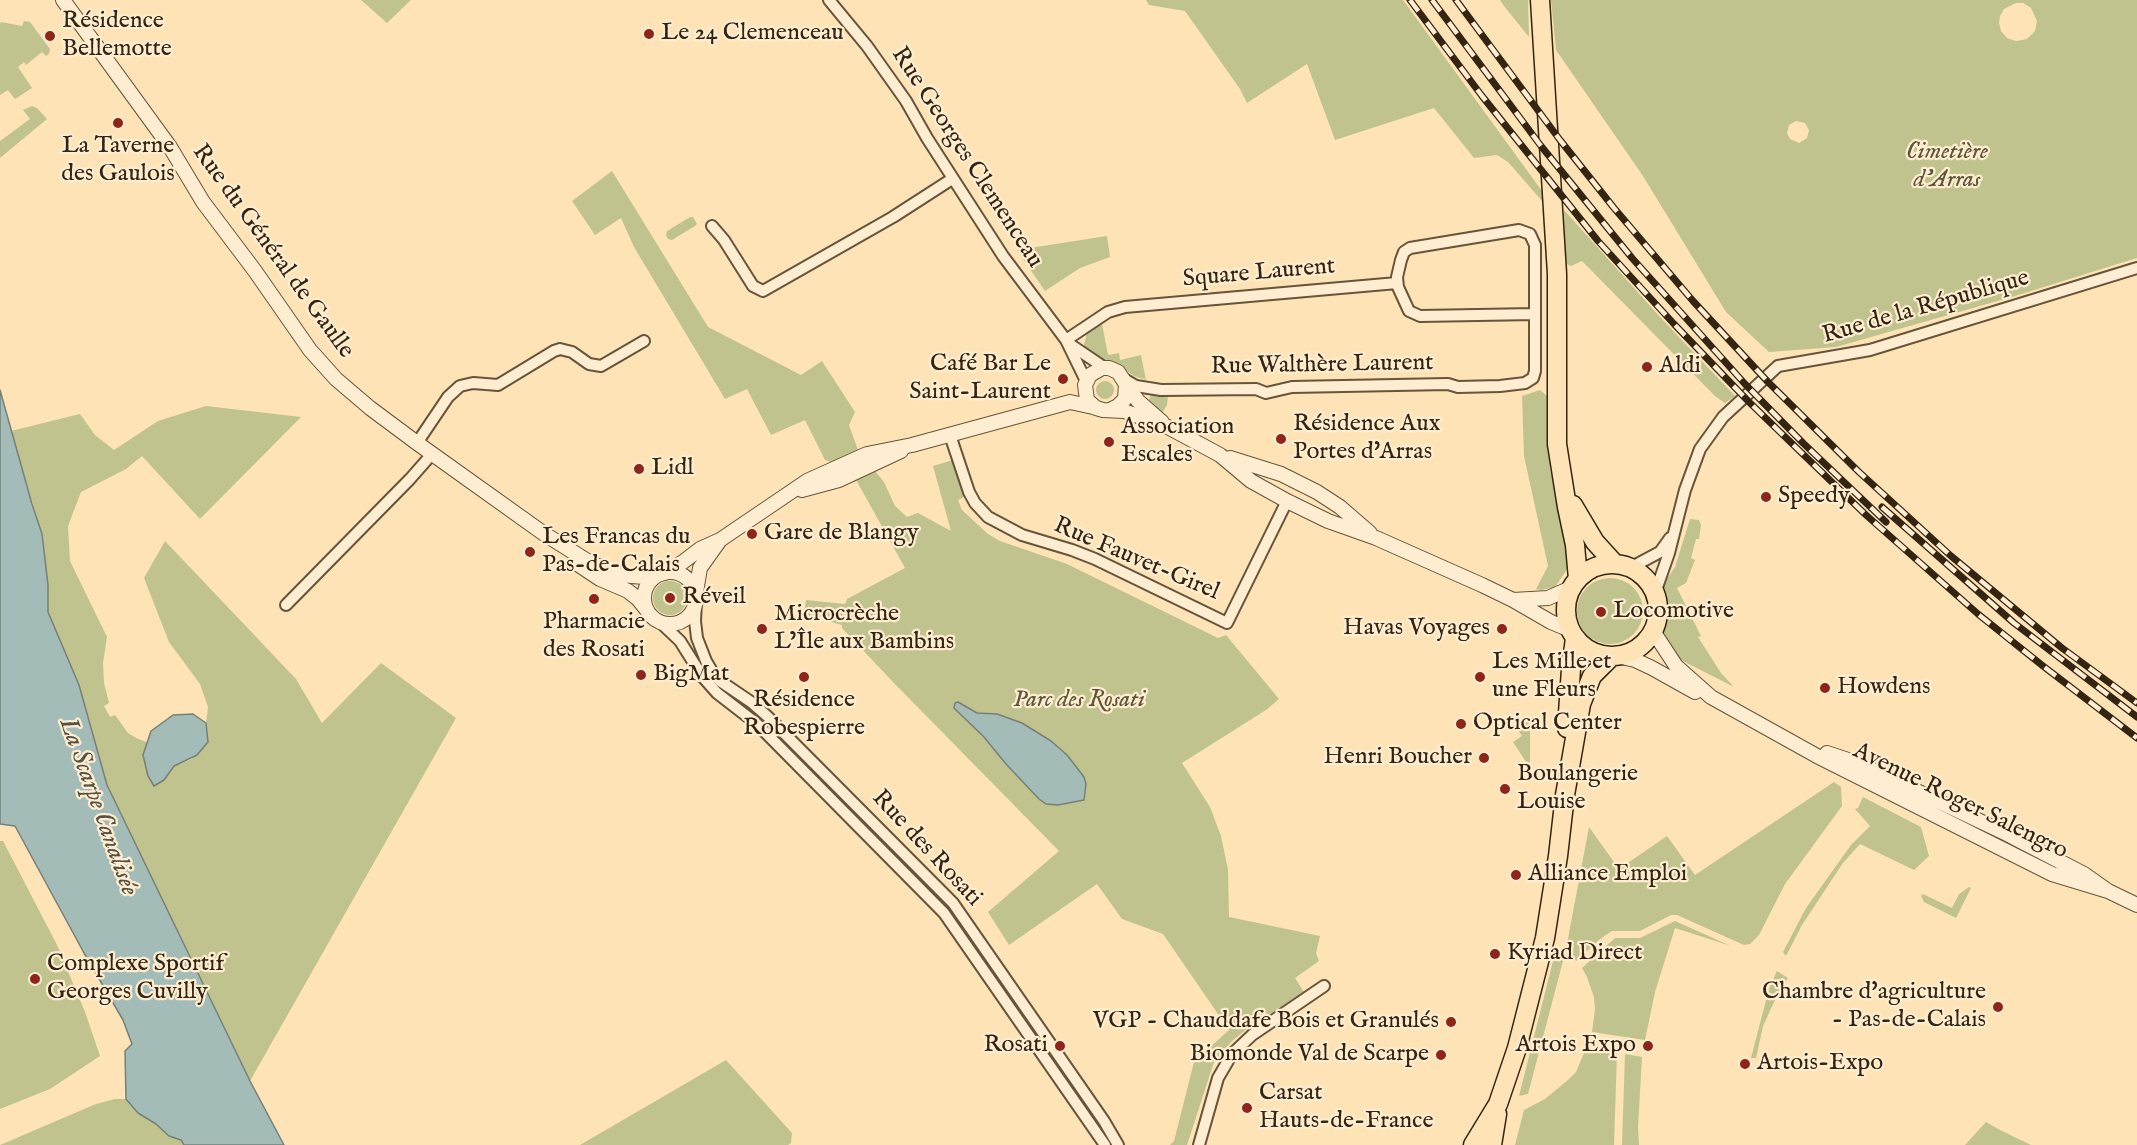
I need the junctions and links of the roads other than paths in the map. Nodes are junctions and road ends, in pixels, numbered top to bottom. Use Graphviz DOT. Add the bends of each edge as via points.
graph roads {
  1 [pos="63,0"];
  2 [pos="829,0"];
  3 [pos="1540,0"];
  4 [pos="952,179"];
  5 [pos="712,226"];
  6 [pos="2137,268"];
  7 [pos="1397,283"];
  8 [pos="1535,314"];
  9 [pos="1066,340"];
  10 [pos="644,341"];
  11 [pos="1105,368"];
  12 [pos="1125,382"];
  13 [pos="1086,383"];
  14 [pos="1070,402"];
  15 [pos="1093,406"];
  16 [pos="1110,410"];
  17 [pos="1168,427"];
  18 [pos="950,435"];
  19 [pos="417,443"];
  20 [pos="432,454"];
  21 [pos="1220,455"];
  22 [pos="1563,485"];
  23 [pos="1287,501"];
  24 [pos="1674,530"];
  25 [pos="543,533"];
  26 [pos="1376,538"];
  27 [pos="720,540"];
  28 [pos="1622,566"];
  29 [pos="663,573"];
  30 [pos="1575,583"];
  31 [pos="1655,593"];
  32 [pos="696,598"];
  33 [pos="1513,600"];
  34 [pos="286,605"];
  35 [pos="646,610"];
  36 [pos="661,623"];
  37 [pos="1653,631"];
  38 [pos="1573,634"];
  39 [pos="1614,656"];
  40 [pos="1712,698"];
  41 [pos="1565,795"];
  42 [pos="2137,904"];
  43 [pos="1324,986"];
  44 [pos="1498,1104"];
  45 [pos="1202,1142"];
  46 [pos="1105,1145"];
  47 [pos="1118,1145"];
  48 [pos="1473,1145"];
  49 [pos="1492,1145"];
  1 -- 19 [label="street, Rue du Général de Gaulle" via="310,350 346,389"];
  2 -- 4 [label="street, Rue Georges Clemenceau" via="906,101"];
  3 -- 22 [label="main road" via="1556,245 1556,433"];
  4 -- 5 [label="street" via="763,291 753,286"];
  4 -- 9 [label="street, Rue Georges Clemenceau"];
  6 -- 24 [label="street, Rue de la République" via="1870,350 1778,366 1723,417 1700,449"];
  7 -- 8 [label="street" via="1409,311 1420,316"];
  7 -- 8 [label="street" via="1402,255 1410,248 1523,230 1535,245"];
  7 -- 9 [label="street, Square Laurent" via="1125,307 1108,312"];
  8 -- 12 [label="street, Rue Walthère Laurent" via="1535,375 1522,384 1292,387 1266,393 1256,389 1161,390"];
  9 -- 11 [label="street"];
  9 -- 13 [label="street"];
  10 -- 19 [label="street" via="601,366 560,349 498,386 460,386"];
  11 -- 12 [label="street" via="1115,370"];
  11 -- 13 [label="street" via="1095,371"];
  12 -- 16 [label="street" via="1125,399"];
  12 -- 17 [label="street" via="1138,401"];
  13 -- 14 [label="street"];
  13 -- 15 [label="street" via="1086,397"];
  14 -- 15 [label="street"];
  14 -- 18 [label="street"];
  15 -- 16 [label="street"];
  16 -- 17 [label="street"];
  17 -- 21 [label="street"];
  18 -- 23 [label="street, Rue Fauvet-Girel" via="969,492 988,517 1022,535 1095,559 1227,623"];
  18 -- 27 [label="street" via="849,461 817,476"];
  19 -- 20 [label="street, Rue du Général de Gaulle"];
  20 -- 25 [label="street, Rue du Général de Gaulle"];
  20 -- 34 [label="street"];
  21 -- 23 [label="street" via="1251,481"];
  21 -- 26 [label="street" via="1281,474 1317,492"];
  22 -- 28 [label="main road" via="1594,543"];
  22 -- 30 [label="main road" via="1575,545"];
  23 -- 26 [label="street"];
  24 -- 28 [label="street, Rue de la République" via="1660,552"];
  24 -- 31 [label="street, Rue de la République"];
  25 -- 29 [label="street, Rue du Général de Gaulle" via="612,574 645,577"];
  25 -- 35 [label="street, Rue du Général de Gaulle" via="591,574 634,595"];
  26 -- 33 [label="street"];
  27 -- 29 [label="street"];
  27 -- 32 [label="street" via="700,568"];
  28 -- 30 [label="main road" via="1594,568"];
  28 -- 31 [label="main road" via="1644,577"];
  29 -- 32 [label="street" via="684,576"];
  29 -- 35 [label="street" via="651,580 645,591"];
  30 -- 33 [label="street" via="1548,598"];
  30 -- 38 [label="main road" via="1566,610"];
  31 -- 37 [label="main road" via="1658,617"];
  32 -- 36 [label="street" via="691,614 681,622"];
  32 -- 47 [label="street, Rue des Rosati" via="698,638 713,673 767,716 953,903"];
  33 -- 38 [label="street"];
  35 -- 36 [label="street"];
  36 -- 46 [label="street, Rue des Rosati" via="680,641 708,684 757,724 938,906"];
  37 -- 39 [label="main road" via="1636,650"];
  37 -- 40 [label="street, Avenue Roger Salengro" via="1676,666"];
  38 -- 39 [label="main road" via="1590,651"];
  38 -- 41 [label="main road"];
  39 -- 40 [label="street, Avenue Roger Salengro" via="1635,660"];
  39 -- 41 [label="main road" via="1592,676 1584,696"];
  40 -- 42 [label="street, Avenue Roger Salengro" via="1823,759 2052,874"];
  41 -- 44 [label="main road" via="1545,938 1517,1048"];
  43 -- 45 [label="street" via="1252,1035 1232,1054 1218,1078"];
  44 -- 48 [label="main road"];
  44 -- 49 [label="main road"];
}
